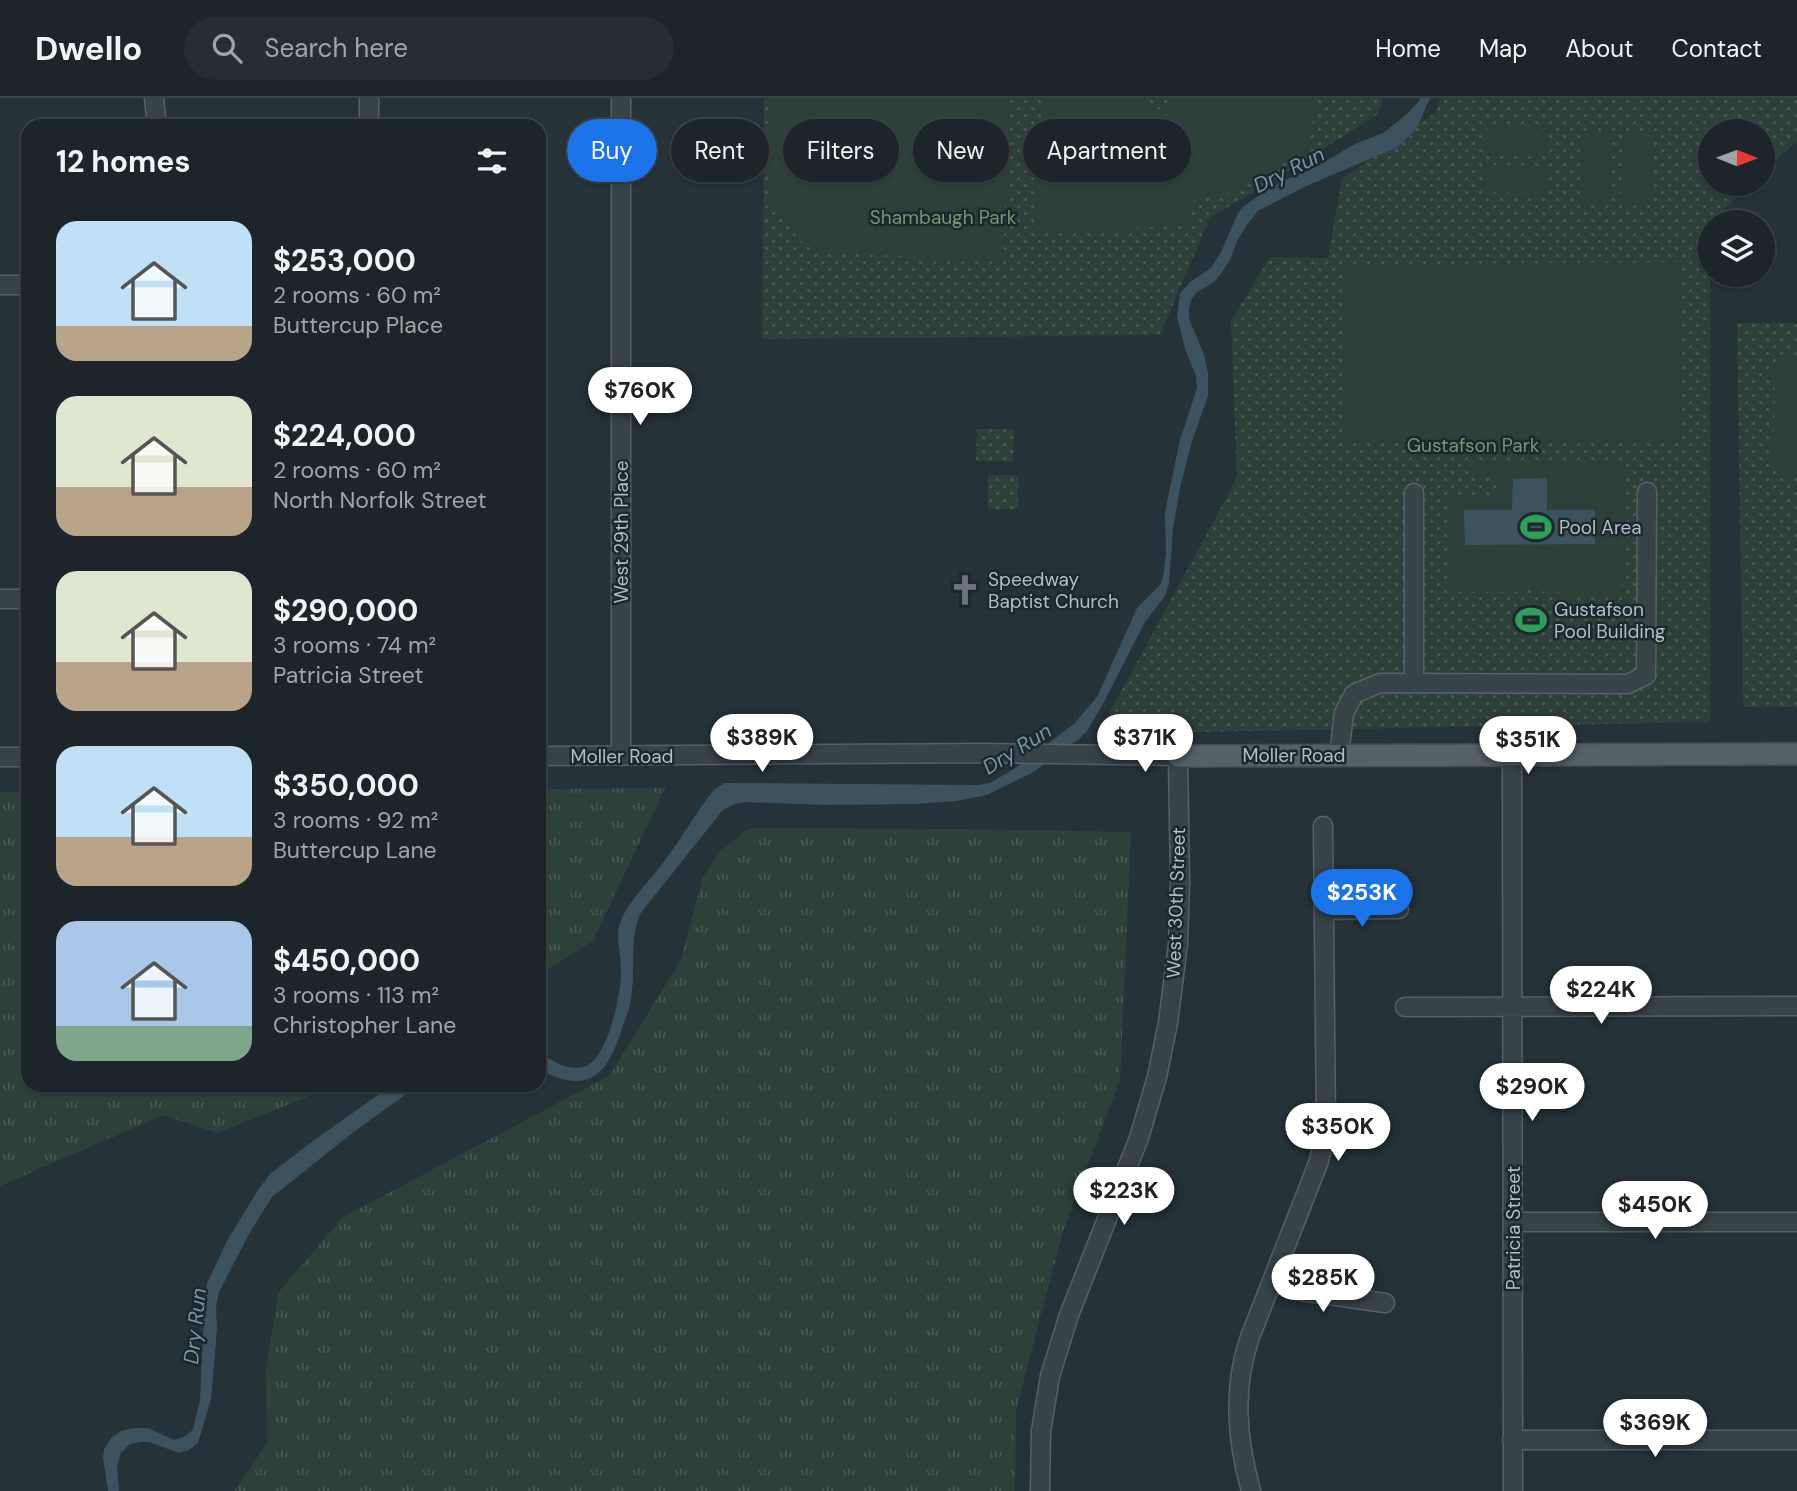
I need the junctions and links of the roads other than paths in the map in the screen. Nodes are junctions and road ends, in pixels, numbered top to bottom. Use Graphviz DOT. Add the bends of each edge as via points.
graph roads {
  1 [pos="154,98"];
  2 [pos="369,98"];
  3 [pos="621,98"];
  4 [pos="156,119"];
  5 [pos="369,119"];
  6 [pos="0,285"];
  7 [pos="21,285"];
  8 [pos="1647,492"];
  9 [pos="1415,493"];
  10 [pos="0,599"];
  11 [pos="21,599"];
  12 [pos="1414,683"];
  13 [pos="1797,754"];
  14 [pos="1339,755"];
  15 [pos="1512,755"];
  16 [pos="546,756"];
  17 [pos="621,756"];
  18 [pos="1178,756"];
  19 [pos="0,757"];
  20 [pos="21,757"];
  21 [pos="1323,826"];
  22 [pos="1399,909"];
  23 [pos="1325,910"];
  24 [pos="1797,1006"];
  25 [pos="1405,1007"];
  26 [pos="1512,1007"];
  27 [pos="1513,1222"];
  28 [pos="1797,1222"];
  29 [pos="1272,1281"];
  30 [pos="1385,1303"];
  31 [pos="1513,1440"];
  32 [pos="1797,1440"];
  33 [pos="1040,1491"];
  34 [pos="1251,1491"];
  35 [pos="1513,1491"];
  1 -- 4 [label="street"];
  2 -- 5 [label="street"];
  3 -- 17 [label="street, West 29th Place"];
  6 -- 7 [label="street"];
  8 -- 12 [label="street" via="1646,675 1628,684"];
  9 -- 12 [label="street"];
  10 -- 11 [label="street"];
  12 -- 14 [label="street" via="1380,683 1354,694 1344,713"];
  13 -- 15 [label="main road, Moller Road"];
  14 -- 15 [label="main road, Moller Road"];
  14 -- 18 [label="main road, Moller Road"];
  15 -- 26 [label="street, Patricia Street"];
  16 -- 17 [label="street, Moller Road"];
  17 -- 18 [label="street, Moller Road"];
  18 -- 33 [label="street, West 30th Street" via="1178,944 1168,1023 1139,1138 1050,1376 1041,1431"];
  19 -- 20 [label="street"];
  21 -- 23 [label="street"];
  22 -- 23 [label="street"];
  23 -- 29 [label="street" via="1326,1126 1319,1161"];
  24 -- 26 [label="street"];
  25 -- 26 [label="street"];
  26 -- 27 [label="street, Patricia Street"];
  27 -- 28 [label="street"];
  27 -- 31 [label="street, Patricia Street"];
  29 -- 30 [label="street" via="1301,1291"];
  29 -- 34 [label="street" via="1239,1384 1239,1439"];
  31 -- 32 [label="street"];
  31 -- 35 [label="street, Patricia Street"];
}
